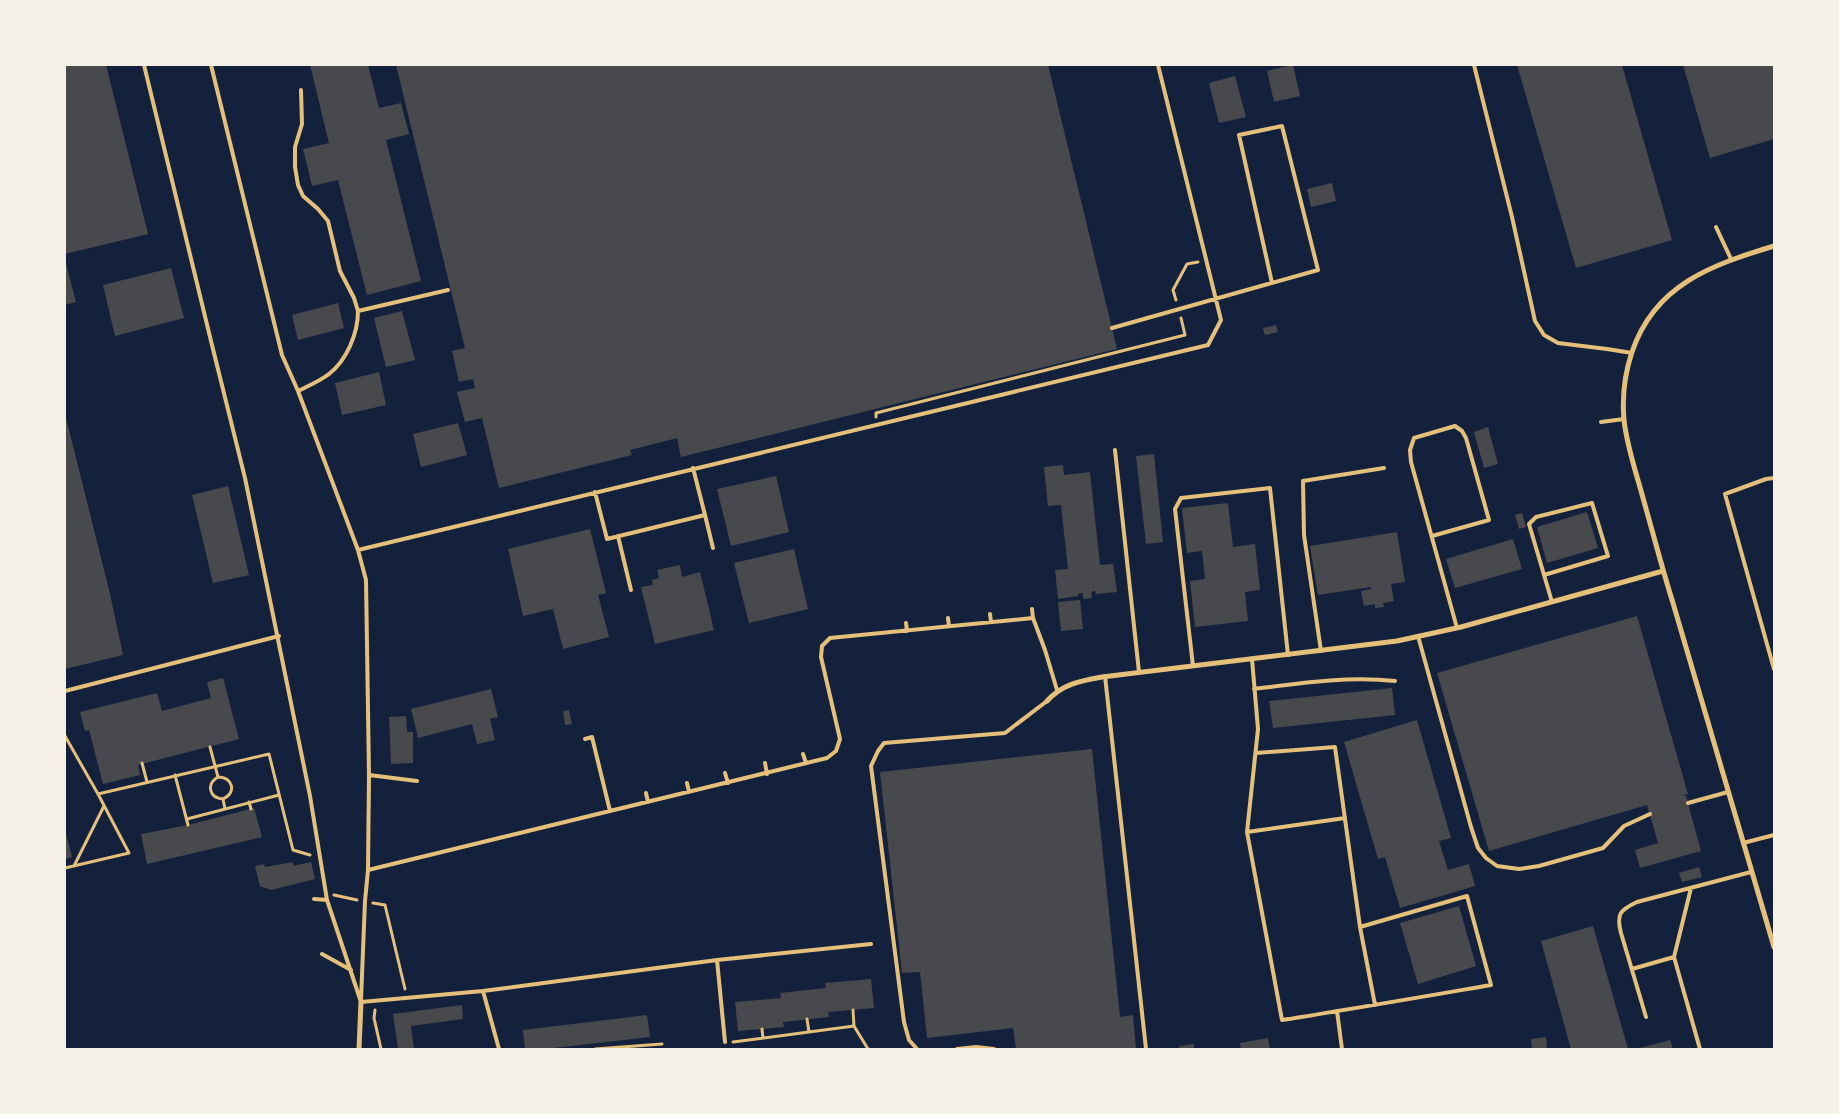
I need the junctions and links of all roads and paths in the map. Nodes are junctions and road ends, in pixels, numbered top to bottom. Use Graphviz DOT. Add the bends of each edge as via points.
graph roads {
  1 [pos="144,65"];
  2 [pos="211,65"];
  3 [pos="1158,65"];
  4 [pos="1474,65"];
  5 [pos="301,90"];
  6 [pos="1716,227"];
  7 [pos="1774,246"];
  8 [pos="1731,259"];
  9 [pos="1206,260"];
  10 [pos="1272,283"];
  11 [pos="448,290"];
  12 [pos="1215,299"];
  13 [pos="1179,310"];
  14 [pos="358,311"];
  15 [pos="1112,328"];
  16 [pos="1632,353"];
  17 [pos="298,391"];
  18 [pos="1624,419"];
  19 [pos="1600,422"];
  20 [pos="878,423"];
  21 [pos="1115,450"];
  22 [pos="694,468"];
  23 [pos="1384,468"];
  24 [pos="1774,478"];
  25 [pos="595,492"];
  26 [pos="705,515"];
  27 [pos="618,536"];
  28 [pos="1432,536"];
  29 [pos="713,548"];
  30 [pos="358,550"];
  31 [pos="1663,571"];
  32 [pos="1544,575"];
  33 [pos="631,590"];
  34 [pos="1552,602"];
  35 [pos="1032,609"];
  36 [pos="990,614"];
  37 [pos="948,618"];
  38 [pos="1033,618"];
  39 [pos="991,622"];
  40 [pos="906,623"];
  41 [pos="948,626"];
  42 [pos="863,628"];
  43 [pos="1457,628"];
  44 [pos="907,631"];
  45 [pos="864,635"];
  46 [pos="279,636"];
  47 [pos="1418,636"];
  48 [pos="1321,651"];
  49 [pos="1288,655"];
  50 [pos="1252,659"];
  51 [pos="1194,666"];
  52 [pos="1774,668"];
  53 [pos="1138,672"];
  54 [pos="1105,676"];
  55 [pos="1395,681"];
  56 [pos="1254,689"];
  57 [pos="65,690"];
  58 [pos="1057,690"];
  59 [pos="1047,701"];
  60 [pos="65,736"];
  61 [pos="585,739"];
  62 [pos="210,747"];
  63 [pos="1256,753"];
  64 [pos="803,754"];
  65 [pos="142,763"];
  66 [pos="765,763"];
  67 [pos="806,763"];
  68 [pos="215,766"];
  69 [pos="725,774"];
  70 [pos="767,774"];
  71 [pos="175,775"];
  72 [pos="369,775"];
  73 [pos="218,777"];
  74 [pos="417,781"];
  75 [pos="147,782"];
  76 [pos="687,783"];
  77 [pos="728,783"];
  78 [pos="689,792"];
  79 [pos="1728,792"];
  80 [pos="646,793"];
  81 [pos="98,794"];
  82 [pos="279,795"];
  83 [pos="223,799"];
  84 [pos="249,802"];
  85 [pos="648,802"];
  86 [pos="1688,803"];
  87 [pos="104,806"];
  88 [pos="251,808"];
  89 [pos="225,809"];
  90 [pos="610,811"];
  91 [pos="1650,814"];
  92 [pos="1345,818"];
  93 [pos="187,819"];
  94 [pos="188,825"];
  95 [pos="1247,832"];
  96 [pos="1774,835"];
  97 [pos="1743,843"];
  98 [pos="314,856"];
  99 [pos="74,866"];
  100 [pos="65,868"];
  101 [pos="368,870"];
  102 [pos="1751,872"];
  103 [pos="1691,888"];
  104 [pos="326,894"];
  105 [pos="314,899"];
  106 [pos="327,900"];
  107 [pos="364,901"];
  108 [pos="1360,927"];
  109 [pos="871,944"];
  110 [pos="1774,947"];
  111 [pos="322,954"];
  112 [pos="1674,957"];
  113 [pos="717,960"];
  114 [pos="351,970"];
  115 [pos="1632,970"];
  116 [pos="483,991"];
  117 [pos="406,999"];
  118 [pos="376,1001"];
  119 [pos="361,1002"];
  120 [pos="1375,1005"];
  121 [pos="852,1010"];
  122 [pos="1337,1011"];
  123 [pos="1646,1017"];
  124 [pos="807,1019"];
  125 [pos="854,1026"];
  126 [pos="762,1029"];
  127 [pos="809,1032"];
  128 [pos="763,1038"];
  129 [pos="725,1042"];
  130 [pos="662,1044"];
  131 [pos="359,1049"];
  132 [pos="381,1049"];
  133 [pos="499,1049"];
  134 [pos="595,1049"];
  135 [pos="868,1049"];
  136 [pos="916,1049"];
  137 [pos="957,1049"];
  138 [pos="994,1049"];
  139 [pos="1146,1049"];
  140 [pos="1342,1049"];
  141 [pos="1700,1049"];
  1 -- 46 [label="lane" via="246,478"];
  2 -- 17 [label="lane" via="282,355"];
  3 -- 9 [label="lane"];
  4 -- 16 [label="lane" via="1538,329 1558,343"];
  5 -- 14 [label="lane" via="302,124 295,147 298,185 303,196 328,221 340,271"];
  6 -- 8 [label="lane"];
  7 -- 8 [label="street"];
  8 -- 16 [label="street" via="1700,272 1674,291 1650,318"];
  9 -- 12 [label="lane"];
  9 -- 13 [label="path" via="1187,264 1173,290"];
  10 -- 10 [label="lane" via="1239,136 1282,126 1318,270"];
  10 -- 12 [label="lane"];
  11 -- 14 [label="lane"];
  12 -- 13 [label="lane"];
  12 -- 20 [label="lane" via="1221,320 1208,345"];
  13 -- 15 [label="lane"];
  13 -- 20 [label="path" via="1185,335 876,413"];
  14 -- 17 [label="lane" via="358,323 339,364 329,375"];
  16 -- 18 [label="street"];
  17 -- 30 [label="lane"];
  18 -- 19 [label="lane"];
  18 -- 31 [label="street" via="1629,449"];
  20 -- 22 [label="lane"];
  21 -- 53 [label="lane"];
  22 -- 25 [label="lane"];
  22 -- 26 [label="lane"];
  23 -- 48 [label="lane" via="1303,481 1304,535"];
  24 -- 52 [label="lane" via="1725,494"];
  25 -- 27 [label="lane" via="607,539"];
  25 -- 30 [label="lane"];
  26 -- 27 [label="lane"];
  26 -- 29 [label="lane"];
  27 -- 33 [label="lane"];
  28 -- 28 [label="lane" via="1410,450 1414,438 1455,426 1466,438 1489,520"];
  28 -- 43 [label="lane"];
  30 -- 72 [label="lane" via="366,580"];
  31 -- 34 [label="street"];
  31 -- 79 [label="street"];
  32 -- 32 [label="lane" via="1529,524 1536,517 1592,503 1608,556"];
  32 -- 34 [label="lane"];
  34 -- 43 [label="street"];
  35 -- 38 [label="lane"];
  36 -- 39 [label="lane"];
  37 -- 41 [label="lane"];
  38 -- 39 [label="lane"];
  38 -- 58 [label="lane"];
  39 -- 41 [label="lane"];
  40 -- 44 [label="lane"];
  41 -- 44 [label="lane"];
  42 -- 45 [label="lane"];
  43 -- 47 [label="street"];
  44 -- 45 [label="lane"];
  45 -- 67 [label="lane" via="830,638 822,646 821,657 840,739 836,751 827,758"];
  46 -- 57 [label="lane"];
  46 -- 104 [label="lane"];
  47 -- 48 [label="street"];
  47 -- 91 [label="lane" via="1478,848 1486,858 1497,866 1519,869 1539,866 1603,848 1624,826"];
  48 -- 49 [label="street"];
  49 -- 50 [label="street"];
  49 -- 51 [label="lane" via="1270,488 1181,498 1176,509"];
  50 -- 51 [label="street"];
  50 -- 56 [label="lane"];
  51 -- 53 [label="street"];
  53 -- 54 [label="street"];
  54 -- 58 [label="street"];
  54 -- 139 [label="lane"];
  55 -- 56 [label="lane" via="1317,681"];
  56 -- 63 [label="lane" via="1258,730"];
  58 -- 59 [label="street"];
  59 -- 136 [label="lane" via="1005,733 884,743 873,759 871,766 904,1022 909,1040"];
  60 -- 81 [label="path"];
  61 -- 90 [label="lane" via="592,738"];
  62 -- 68 [label="path"];
  63 -- 92 [label="lane" via="1335,747"];
  63 -- 95 [label="lane"];
  64 -- 67 [label="lane"];
  65 -- 75 [label="path"];
  66 -- 70 [label="lane"];
  67 -- 70 [label="lane"];
  68 -- 71 [label="path"];
  68 -- 73 [label="path"];
  68 -- 82 [label="path" via="269,754"];
  69 -- 77 [label="lane"];
  70 -- 77 [label="lane"];
  71 -- 75 [label="path"];
  71 -- 93 [label="path"];
  72 -- 74 [label="lane"];
  72 -- 101 [label="lane"];
  73 -- 83 [label="path" via="210,786 211,793"];
  73 -- 83 [label="path" via="224,777 232,784 232,790"];
  75 -- 81 [label="path"];
  76 -- 78 [label="lane"];
  77 -- 78 [label="lane"];
  78 -- 85 [label="lane"];
  79 -- 86 [label="lane"];
  79 -- 97 [label="street"];
  80 -- 85 [label="lane"];
  81 -- 87 [label="path"];
  82 -- 84 [label="path"];
  82 -- 98 [label="path" via="293,850"];
  83 -- 89 [label="path"];
  84 -- 88 [label="path"];
  84 -- 89 [label="path"];
  85 -- 90 [label="lane"];
  87 -- 99 [label="path"];
  87 -- 99 [label="path" via="129,854"];
  89 -- 93 [label="path"];
  90 -- 101 [label="lane"];
  92 -- 95 [label="lane"];
  92 -- 108 [label="lane"];
  93 -- 94 [label="path"];
  95 -- 122 [label="lane" via="1282,1020"];
  96 -- 97 [label="lane"];
  97 -- 102 [label="street"];
  99 -- 100 [label="path"];
  101 -- 107 [label="lane"];
  102 -- 103 [label="lane"];
  102 -- 110 [label="street"];
  103 -- 112 [label="lane"];
  103 -- 115 [label="lane" via="1637,902 1619,915 1619,928"];
  104 -- 106 [label="lane"];
  104 -- 107 [label="path"];
  105 -- 106 [label="lane"];
  106 -- 114 [label="lane"];
  107 -- 117 [label="path" via="385,905"];
  107 -- 119 [label="lane"];
  108 -- 120 [label="lane"];
  108 -- 120 [label="lane" via="1467,896 1490,986"];
  109 -- 113 [label="lane"];
  111 -- 114 [label="lane"];
  112 -- 115 [label="lane"];
  112 -- 141 [label="lane"];
  113 -- 116 [label="lane"];
  113 -- 129 [label="lane"];
  114 -- 119 [label="lane"];
  115 -- 123 [label="lane"];
  116 -- 117 [label="lane"];
  116 -- 133 [label="lane"];
  117 -- 118 [label="lane"];
  118 -- 119 [label="lane"];
  118 -- 132 [label="path" via="374,1018"];
  119 -- 131 [label="street"];
  120 -- 122 [label="lane"];
  121 -- 125 [label="path"];
  122 -- 140 [label="lane"];
  124 -- 127 [label="path"];
  125 -- 127 [label="path"];
  125 -- 135 [label="path"];
  126 -- 128 [label="path"];
  127 -- 128 [label="path"];
  128 -- 129 [label="path"];
  130 -- 134 [label="path"];
  137 -- 138 [label="lane"];
}
